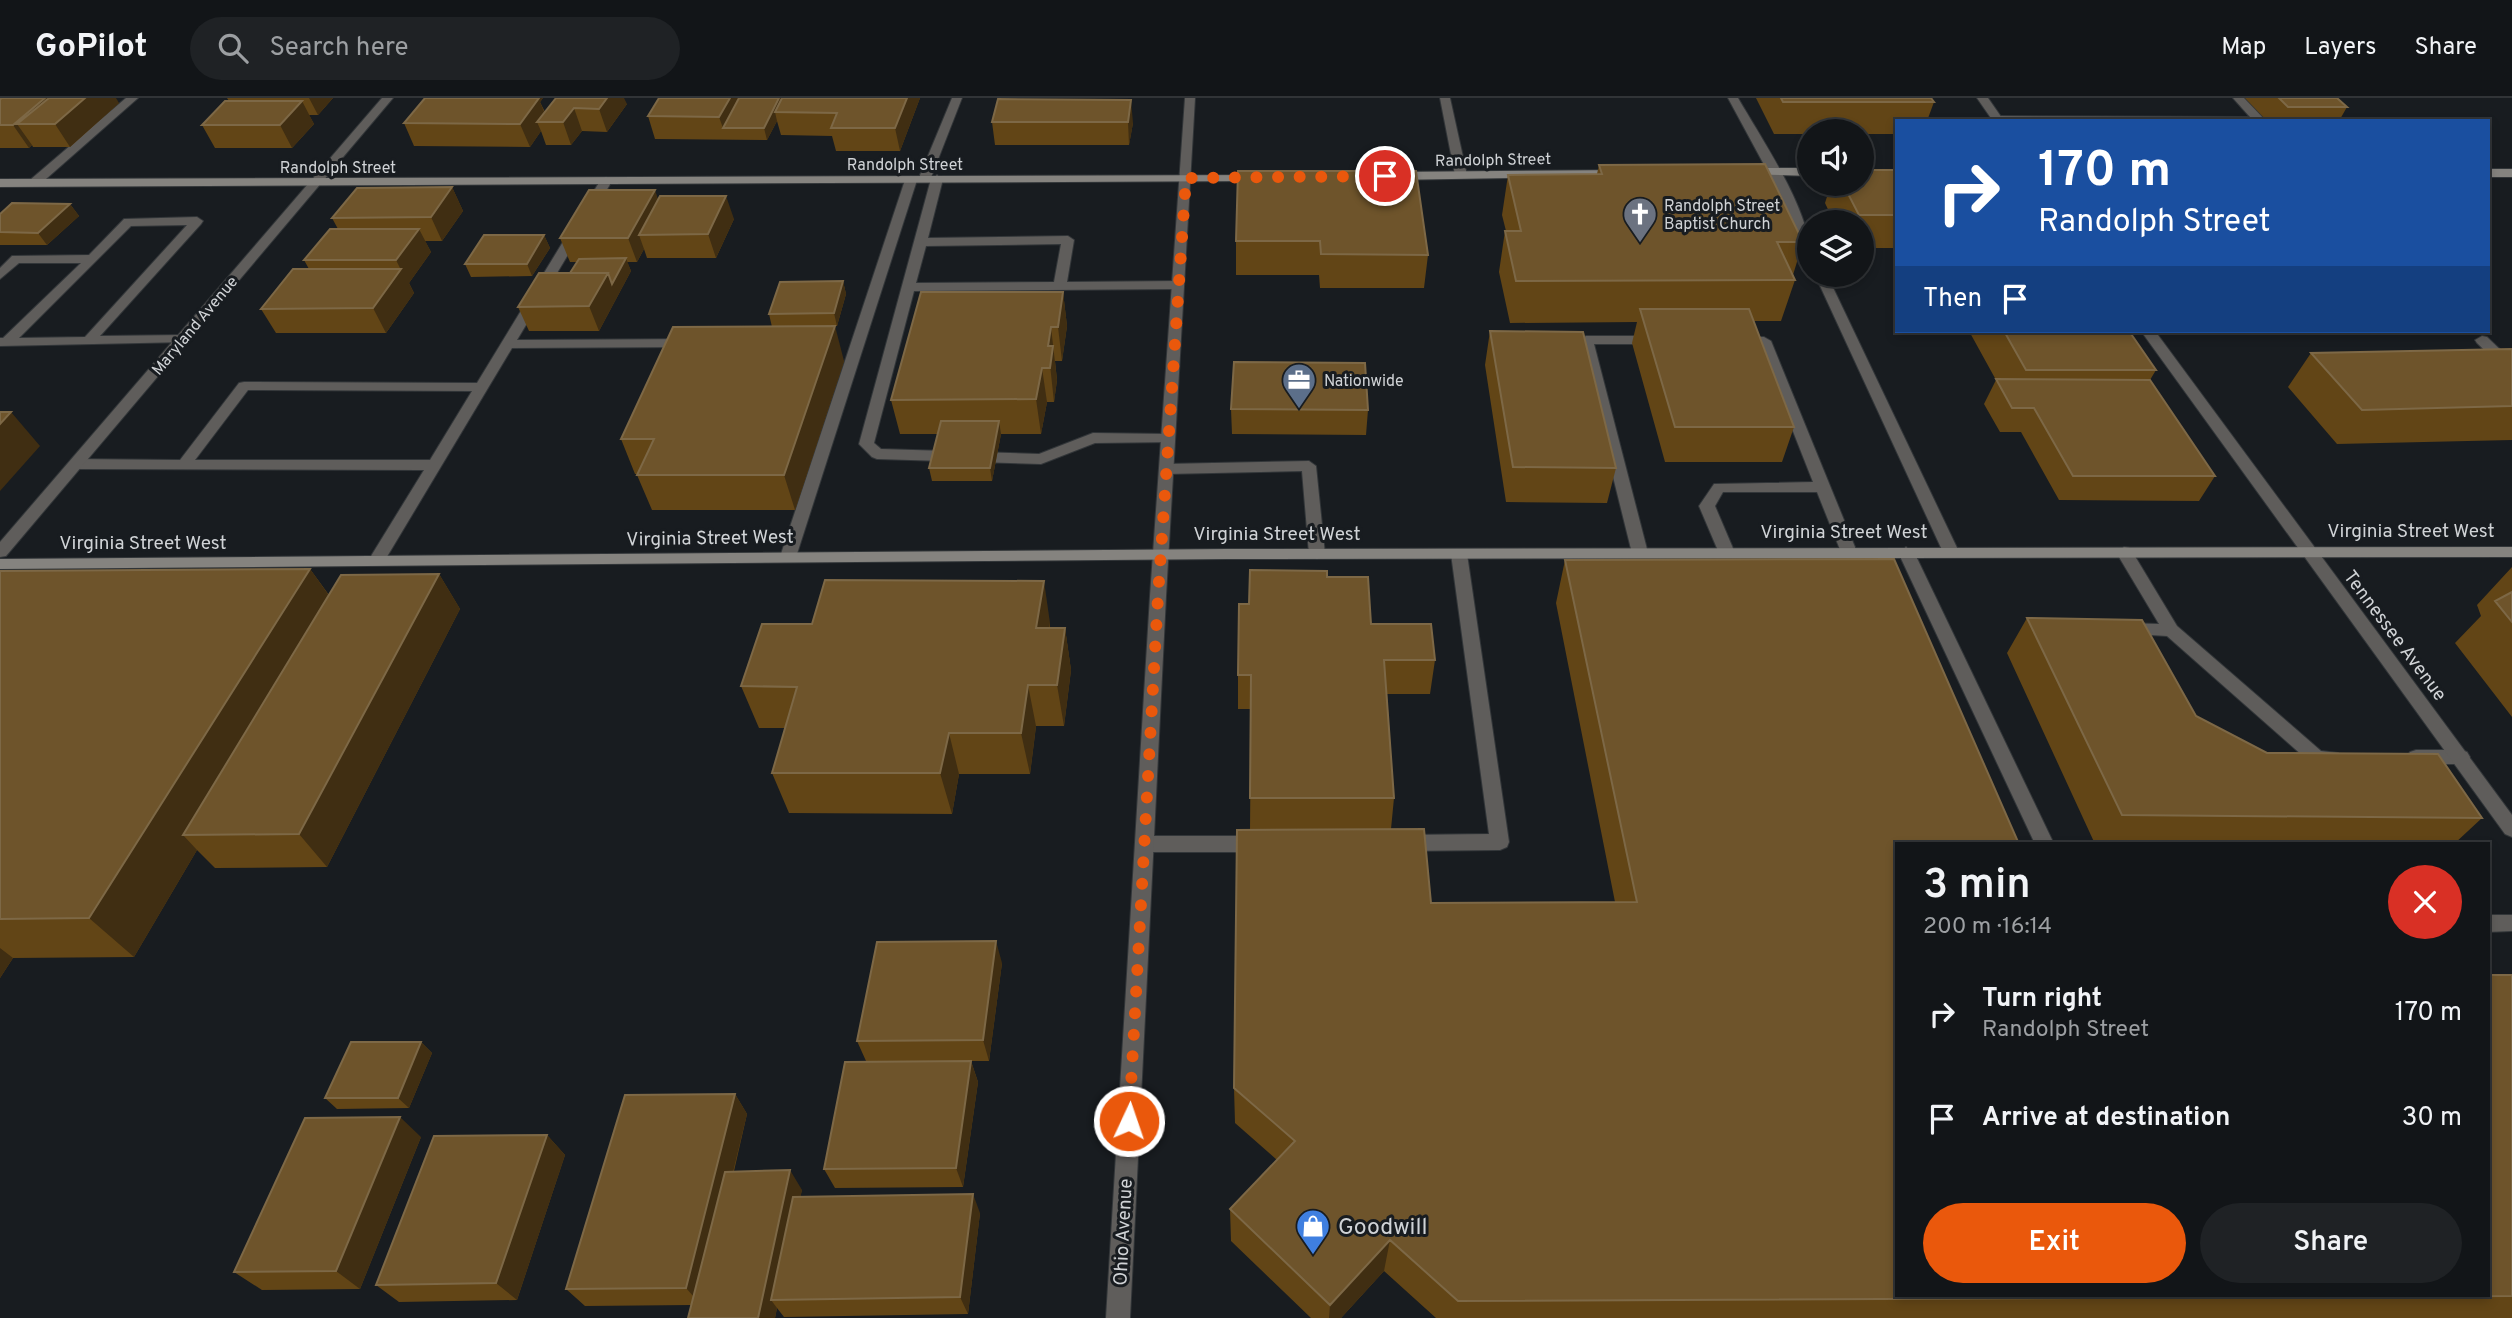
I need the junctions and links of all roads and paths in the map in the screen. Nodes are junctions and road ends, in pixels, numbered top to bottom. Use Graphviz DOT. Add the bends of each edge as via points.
graph roads {
  1 [pos="133,98"];
  2 [pos="388,98"];
  3 [pos="957,98"];
  4 [pos="1190,98"];
  5 [pos="1445,98"];
  6 [pos="1733,98"];
  7 [pos="1982,98"];
  8 [pos="2238,98"];
  9 [pos="1997,119"];
  10 [pos="2258,119"];
  11 [pos="1774,172"];
  12 [pos="1797,172"];
  13 [pos="1733,173"];
  14 [pos="2490,173"];
  15 [pos="2512,173"];
  16 [pos="1638,174"];
  17 [pos="1461,175"];
  18 [pos="1380,176"];
  19 [pos="1273,177"];
  20 [pos="1186,178"];
  21 [pos="924,180"];
  22 [pos="606,181"];
  23 [pos="0,183"];
  24 [pos="34,183"];
  25 [pos="314,183"];
  26 [pos="1797,222"];
  27 [pos="920,242"];
  28 [pos="92,258"];
  29 [pos="0,275"];
  30 [pos="1178,285"];
  31 [pos="1060,286"];
  32 [pos="909,287"];
  33 [pos="1827,287"];
  34 [pos="2149,333"];
  35 [pos="182,339"];
  36 [pos="89,340"];
  37 [pos="1668,340"];
  38 [pos="2482,340"];
  39 [pos="4,341"];
  40 [pos="1723,341"];
  41 [pos="709,343"];
  42 [pos="507,344"];
  43 [pos="2512,369"];
  44 [pos="481,387"];
  45 [pos="1168,439"];
  46 [pos="75,464"];
  47 [pos="184,464"];
  48 [pos="434,465"];
  49 [pos="1166,469"];
  50 [pos="1823,487"];
  51 [pos="2307,551"];
  52 [pos="0,552"];
  53 [pos="1849,552"];
  54 [pos="1906,552"];
  55 [pos="1951,552"];
  56 [pos="2124,552"];
  57 [pos="2512,552"];
  58 [pos="1640,553"];
  59 [pos="1727,553"];
  60 [pos="1317,554"];
  61 [pos="1459,554"];
  62 [pos="1160,555"];
  63 [pos="788,557"];
  64 [pos="376,561"];
  65 [pos="0,564"];
  66 [pos="2102,629"];
  67 [pos="2171,630"];
  68 [pos="2398,757"];
  69 [pos="2461,757"];
  70 [pos="2344,758"];
  71 [pos="2512,829"];
  72 [pos="2044,842"];
  73 [pos="1390,843"];
  74 [pos="1144,844"];
  75 [pos="1279,844"];
  76 [pos="2512,923"];
  77 [pos="2490,924"];
  78 [pos="1118,1318"];
  1 -- 24 [label="street"];
  2 -- 25 [label="street, Maryland Avenue"];
  3 -- 21 [label="street"];
  4 -- 20 [label="street, Ohio Avenue"];
  5 -- 17 [label="street"];
  6 -- 11 [label="street"];
  7 -- 9 [label="street"];
  8 -- 10 [label="street"];
  11 -- 12 [label="main road"];
  11 -- 13 [label="main road"];
  11 -- 26 [label="street"];
  14 -- 15 [label="main road"];
  16 -- 17 [label="main road, Randolph Street"];
  17 -- 18 [label="main road, Randolph Street"];
  19 -- 20 [label="main road, Randolph Street"];
  20 -- 21 [label="main road, Randolph Street"];
  20 -- 30 [label="street, Ohio Avenue"];
  21 -- 22 [label="main road, Randolph Street"];
  21 -- 27 [label="street"];
  21 -- 63 [label="street" via="851,343"];
  22 -- 25 [label="main road, Randolph Street"];
  22 -- 42 [label="street"];
  23 -- 24 [label="main road, Randolph Street"];
  24 -- 25 [label="main road, Randolph Street"];
  25 -- 35 [label="street, Maryland Avenue"];
  27 -- 31 [label="street" via="1068,240"];
  27 -- 32 [label="street"];
  28 -- 29 [label="street" via="16,259"];
  28 -- 36 [label="street" via="128,222 197,220"];
  28 -- 39 [label="street"];
  30 -- 31 [label="street"];
  30 -- 45 [label="street, Ohio Avenue"];
  31 -- 32 [label="street"];
  32 -- 45 [label="street" via="866,444 877,454 1041,459 1093,438"];
  33 -- 55 [label="street"];
  34 -- 51 [label="street, Tennessee Avenue"];
  35 -- 36 [label="street"];
  35 -- 46 [label="street, Maryland Avenue"];
  36 -- 39 [label="street"];
  37 -- 58 [label="street" via="1586,340"];
  38 -- 43 [label="street"];
  40 -- 50 [label="street" via="1764,341"];
  41 -- 42 [label="street"];
  42 -- 44 [label="street"];
  44 -- 47 [label="street" via="244,386"];
  44 -- 48 [label="street"];
  45 -- 49 [label="street, Ohio Avenue"];
  46 -- 47 [label="street"];
  46 -- 52 [label="street, Maryland Avenue"];
  47 -- 48 [label="street"];
  48 -- 64 [label="street"];
  49 -- 60 [label="street" via="1309,466"];
  49 -- 62 [label="street, Ohio Avenue"];
  50 -- 53 [label="street"];
  50 -- 59 [label="street" via="1719,487 1707,506"];
  51 -- 56 [label="main road, Virginia Street West"];
  51 -- 57 [label="main road, Virginia Street West"];
  51 -- 69 [label="street, Tennessee Avenue"];
  53 -- 54 [label="main road, Virginia Street West"];
  53 -- 59 [label="main road, Virginia Street West"];
  54 -- 55 [label="main road, Virginia Street West"];
  54 -- 72 [label="street"];
  55 -- 56 [label="main road, Virginia Street West"];
  56 -- 67 [label="street"];
  58 -- 59 [label="main road, Virginia Street West"];
  58 -- 61 [label="main road, Virginia Street West"];
  60 -- 61 [label="main road, Virginia Street West"];
  60 -- 62 [label="main road, Virginia Street West"];
  61 -- 73 [label="street" via="1500,842"];
  62 -- 63 [label="main road, Virginia Street West"];
  62 -- 74 [label="street, Ohio Avenue"];
  63 -- 64 [label="main road, Virginia Street West"];
  64 -- 65 [label="main road, Virginia Street West"];
  66 -- 67 [label="street"];
  67 -- 70 [label="street" via="2317,758"];
  68 -- 69 [label="street"];
  69 -- 71 [label="street, Tennessee Avenue"];
  74 -- 75 [label="street"];
  74 -- 78 [label="street, Ohio Avenue"];
  76 -- 77 [label="street"];
}
